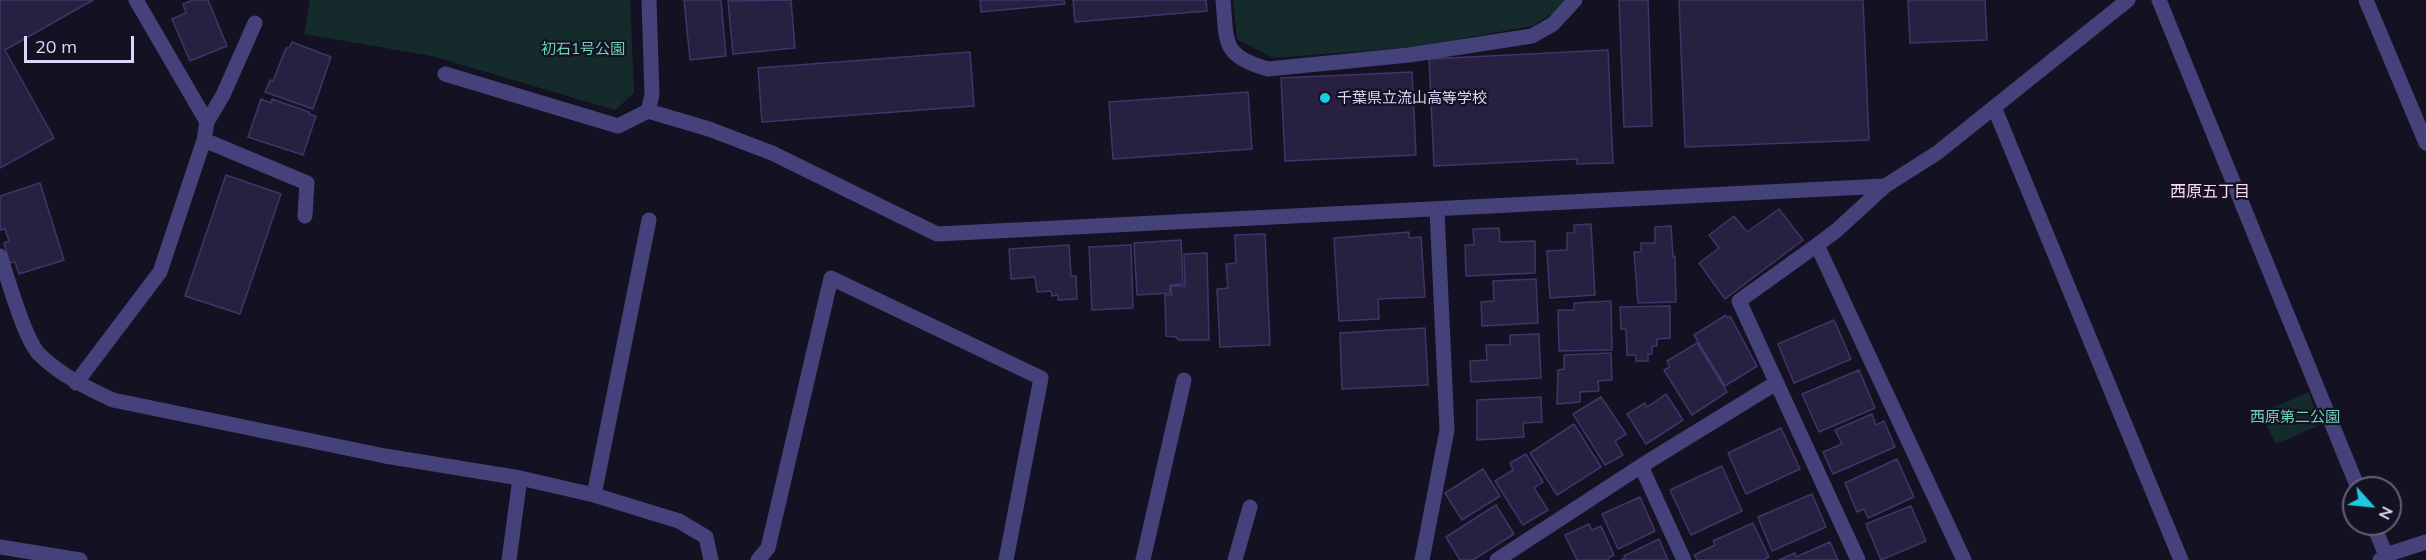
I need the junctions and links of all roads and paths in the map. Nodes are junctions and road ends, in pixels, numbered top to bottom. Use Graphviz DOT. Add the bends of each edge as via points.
graph roads {
  1 [pos="136,0"];
  2 [pos="649,0"];
  3 [pos="1223,0"];
  4 [pos="1575,0"];
  5 [pos="2128,0"];
  6 [pos="2159,0"];
  7 [pos="2366,0"];
  8 [pos="255,23"];
  9 [pos="445,74"];
  10 [pos="1994,107"];
  11 [pos="648,111"];
  12 [pos="207,122"];
  13 [pos="204,140"];
  14 [pos="2426,143"];
  15 [pos="1885,186"];
  16 [pos="1437,210"];
  17 [pos="305,216"];
  18 [pos="649,220"];
  19 [pos="1817,245"];
  20 [pos="0,256"];
  21 [pos="1184,380"];
  22 [pos="76,383"];
  23 [pos="1776,383"];
  24 [pos="1641,466"];
  25 [pos="2353,476"];
  26 [pos="520,478"];
  27 [pos="594,495"];
  28 [pos="1250,507"];
  29 [pos="2377,536"];
  30 [pos="2426,542"];
  31 [pos="0,547"];
  32 [pos="2383,558"];
  33 [pos="80,560"];
  34 [pos="509,560"];
  35 [pos="711,560"];
  36 [pos="758,560"];
  37 [pos="1006,560"];
  38 [pos="1143,560"];
  39 [pos="1234,560"];
  40 [pos="1422,560"];
  41 [pos="1497,560"];
  42 [pos="1684,560"];
  43 [pos="1858,560"];
  44 [pos="1964,560"];
  45 [pos="2181,560"];
  1 -- 12 [label="street"];
  2 -- 11 [label="street" via="652,95"];
  3 -- 4 [label="street" via="1232,53 1268,69 1409,55 1532,36 1553,24"];
  5 -- 10 [label="street"];
  6 -- 25 [label="street"];
  7 -- 14 [label="street"];
  8 -- 12 [label="street"];
  9 -- 11 [label="street" via="618,126"];
  10 -- 15 [label="street" via="1937,153"];
  10 -- 45 [label="street"];
  11 -- 16 [label="street" via="772,153 937,234"];
  12 -- 13 [label="street"];
  13 -- 17 [label="street" via="307,183"];
  13 -- 22 [label="street" via="160,272"];
  15 -- 16 [label="street"];
  15 -- 19 [label="street"];
  16 -- 40 [label="street" via="1447,430"];
  18 -- 27 [label="street"];
  19 -- 23 [label="street" via="1739,301"];
  19 -- 44 [label="street"];
  20 -- 22 [label="street" via="21,318 38,353"];
  21 -- 38 [label="street"];
  22 -- 26 [label="street" via="113,400 385,456"];
  23 -- 24 [label="street"];
  23 -- 43 [label="street"];
  24 -- 41 [label="street"];
  24 -- 42 [label="street"];
  26 -- 27 [label="street"];
  26 -- 34 [label="street"];
  27 -- 35 [label="street" via="678,521 706,537"];
  28 -- 39 [label="street"];
  29 -- 32 [label="street"];
  30 -- 32 [label="street"];
  31 -- 33 [label="street"];
  36 -- 37 [label="street" via="768,548 831,278 1041,378"];
}
